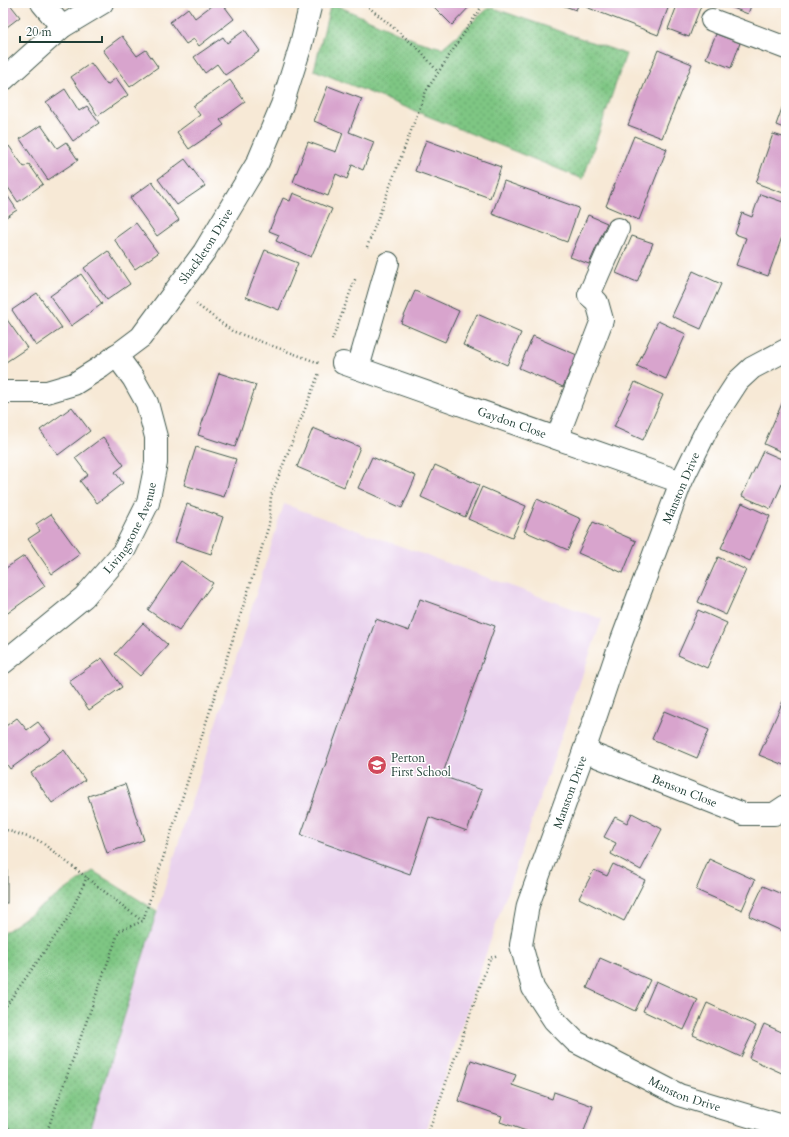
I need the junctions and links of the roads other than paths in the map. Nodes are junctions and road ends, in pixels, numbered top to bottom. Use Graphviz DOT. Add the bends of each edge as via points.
graph roads {
  1 [pos="42,3"];
  2 [pos="102,3"];
  3 [pos="311,3"];
  4 [pos="712,20"];
  5 [pos="62,27"];
  6 [pos="786,48"];
  7 [pos="3,80"];
  8 [pos="618,229"];
  9 [pos="388,263"];
  10 [pos="786,350"];
  11 [pos="116,356"];
  12 [pos="3,392"];
  13 [pos="558,438"];
  14 [pos="681,482"];
  15 [pos="3,663"];
  16 [pos="584,751"];
  17 [pos="786,806"];
  18 [pos="786,1127"];
  1 -- 5 [label="street"];
  2 -- 5 [label="street"];
  3 -- 11 [label="street, Shackleton Drive" via="282,105 258,162 204,252 141,337"];
  4 -- 6 [label="street"];
  5 -- 7 [label="street"];
  8 -- 13 [label="street" via="589,295 598,302 602,320"];
  9 -- 13 [label="street, Gaydon Close" via="341,365"];
  10 -- 14 [label="street, Manston Drive" via="752,368 738,381 708,427"];
  11 -- 12 [label="street, Shackleton Drive" via="74,384 48,392"];
  11 -- 15 [label="street, Livingstone Avenue" via="133,378 147,403 156,437 156,463 148,503 124,550 84,597"];
  13 -- 14 [label="street, Gaydon Close"];
  14 -- 16 [label="street, Manston Drive" via="616,656"];
  16 -- 17 [label="street, Benson Close" via="743,814 774,814"];
  16 -- 18 [label="street, Manston Drive" via="528,905 521,945 533,988 554,1020 576,1042 679,1095"];
}
